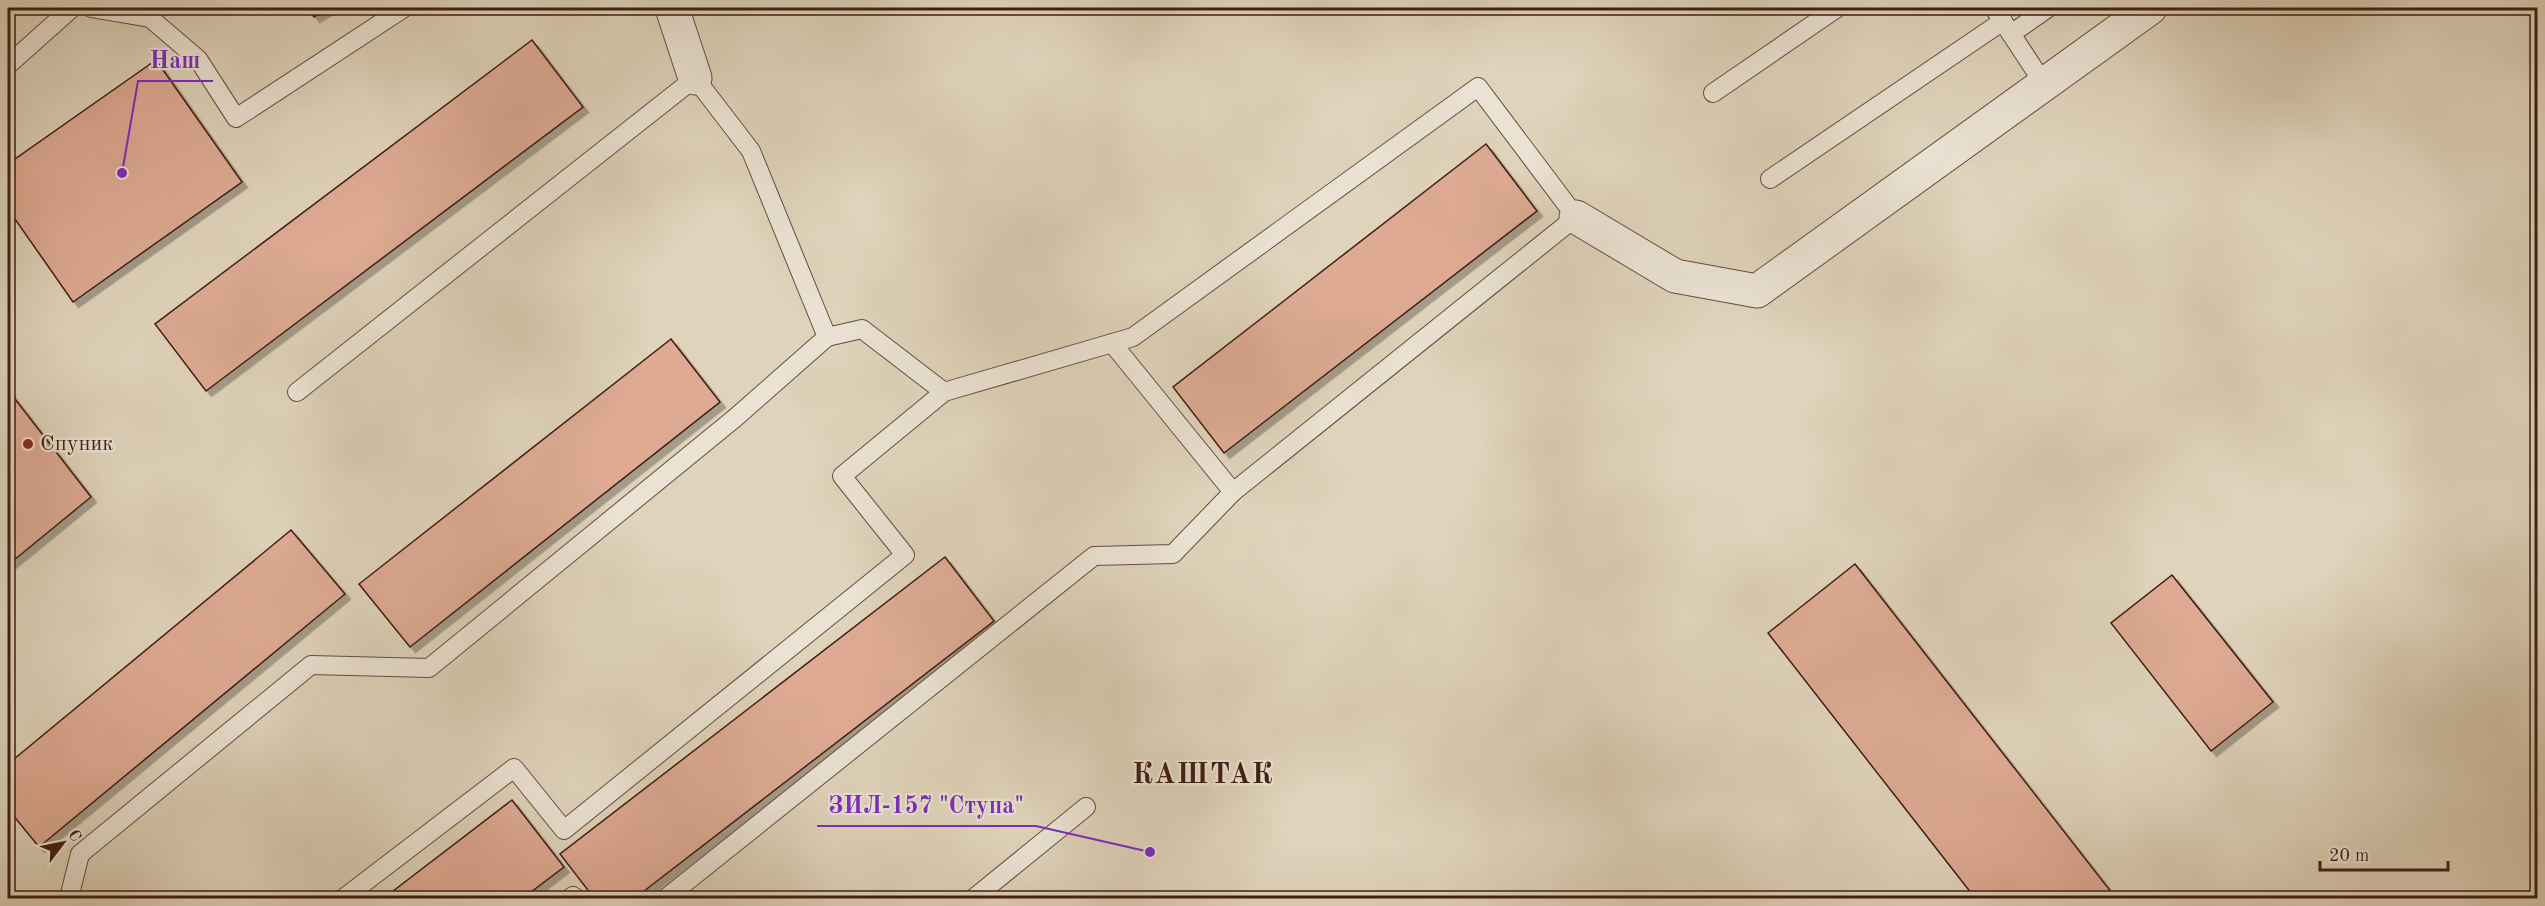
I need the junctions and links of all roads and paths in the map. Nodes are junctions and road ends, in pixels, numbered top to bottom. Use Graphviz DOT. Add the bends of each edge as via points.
graph roads {
  1 [pos="72,8"];
  2 [pos="91,8"];
  3 [pos="404,8"];
  4 [pos="672,8"];
  5 [pos="1837,8"];
  6 [pos="2048,8"];
  7 [pos="2150,8"];
  8 [pos="2002,21"];
  9 [pos="8,65"];
  10 [pos="695,78"];
  11 [pos="2044,84"];
  12 [pos="1713,93"];
  13 [pos="1770,179"];
  14 [pos="1576,217"];
  15 [pos="827,337"];
  16 [pos="1112,343"];
  17 [pos="297,392"];
  18 [pos="944,392"];
  19 [pos="1233,492"];
  20 [pos="1086,807"];
  21 [pos="69,898"];
  22 [pos="344,898"];
  23 [pos="570,898"];
  24 [pos="576,898"];
  25 [pos="666,898"];
  26 [pos="974,898"];
  1 -- 9 [label="lane"];
  2 -- 3 [label="lane" via="150,18 198,59 236,118"];
  4 -- 10 [label="street"];
  5 -- 12 [label="lane"];
  6 -- 8 [label="lane"];
  7 -- 11 [label="street"];
  8 -- 11 [label="lane"];
  8 -- 13 [label="lane"];
  10 -- 15 [label="lane" via="751,151"];
  10 -- 17 [label="lane"];
  11 -- 14 [label="street" via="1757,291 1675,276"];
  14 -- 16 [label="lane" via="1478,87 1133,337"];
  14 -- 19 [label="lane"];
  15 -- 18 [label="lane" via="862,329"];
  15 -- 21 [label="lane" via="735,418 429,668 311,665 80,854"];
  16 -- 18 [label="lane"];
  16 -- 19 [label="lane"];
  18 -- 22 [label="lane" via="842,476 905,555 564,830 514,768"];
  19 -- 25 [label="lane" via="1173,554 1094,556"];
  20 -- 26 [label="lane"];
  23 -- 24 [label="lane"];
}
